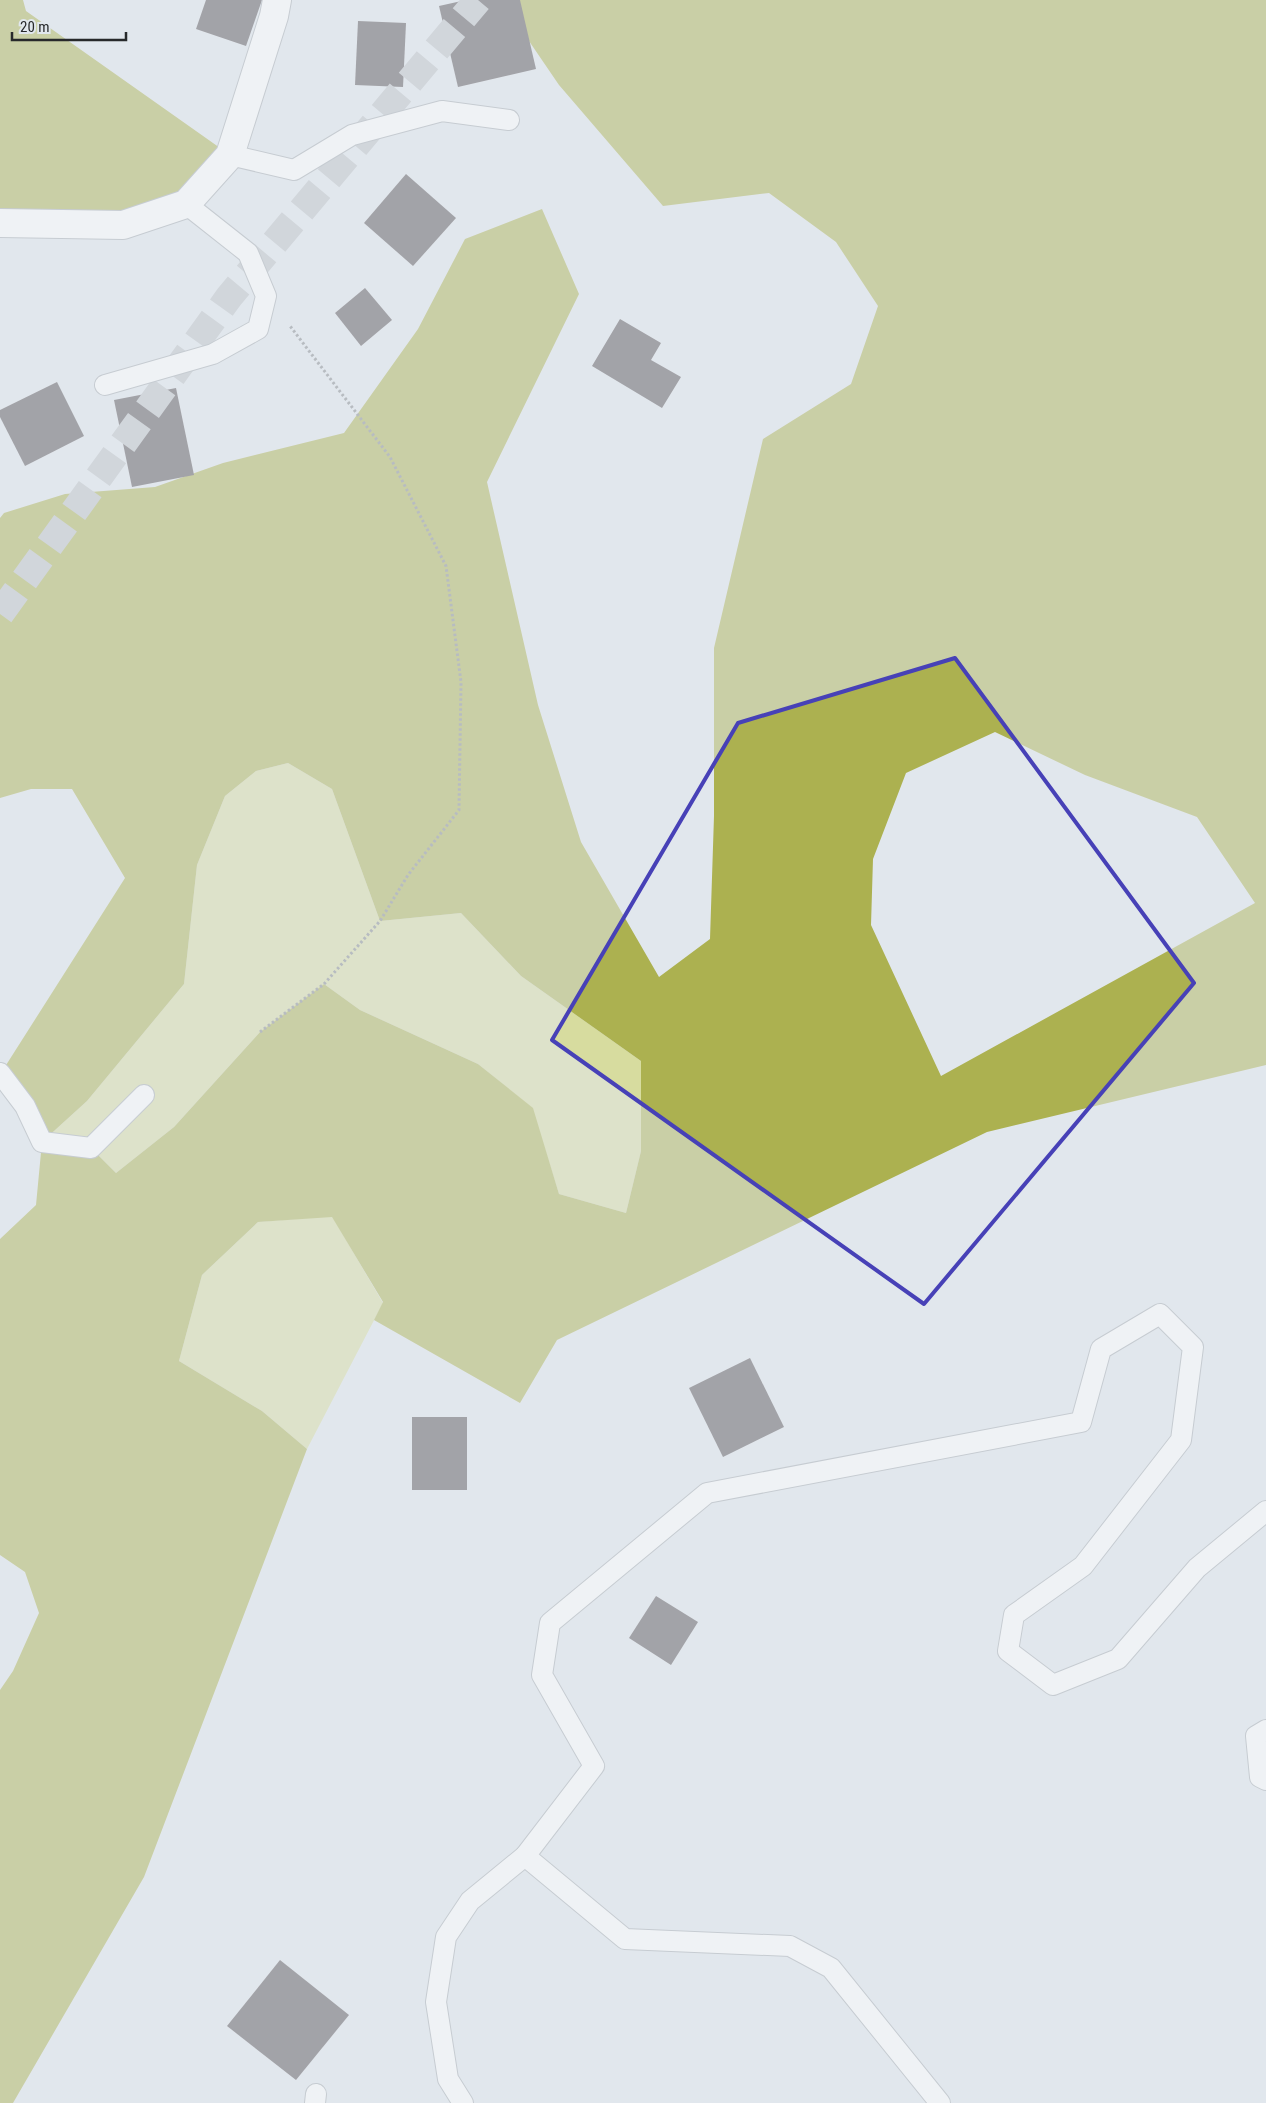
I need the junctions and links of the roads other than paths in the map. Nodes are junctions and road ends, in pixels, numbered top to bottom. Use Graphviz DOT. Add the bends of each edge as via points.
graph roads {
  1 [pos="277,0"];
  2 [pos="509,120"];
  3 [pos="230,155"];
  4 [pos="186,204"];
  5 [pos="0,223"];
  6 [pos="105,385"];
  7 [pos="0,1073"];
  8 [pos="144,1095"];
  9 [pos="1266,1510"];
  10 [pos="1266,1730"];
  11 [pos="1266,1780"];
  12 [pos="525,1856"];
  13 [pos="462,2103"];
  14 [pos="940,2103"];
  1 -- 3 [label="street"];
  2 -- 3 [label="lane" via="442,111 352,136 294,170"];
  3 -- 4 [label="street"];
  4 -- 5 [label="street" via="124,225"];
  4 -- 6 [label="lane" via="248,252 266,296 258,329 213,354"];
  7 -- 8 [label="lane" via="25,1106 42,1142 91,1148"];
  9 -- 12 [label="lane" via="1197,1568 1118,1660 1053,1686 1008,1651 1014,1614 1083,1566 1181,1440 1193,1347 1160,1314 1102,1349 1081,1422 707,1493 550,1623 542,1675 594,1766"];
  10 -- 11 [label="lane" via="1256,1736 1260,1777"];
  12 -- 13 [label="lane" via="470,1901 446,1937 436,2002 448,2079"];
  12 -- 14 [label="lane" via="625,1939 790,1946 830,1968"];
}
